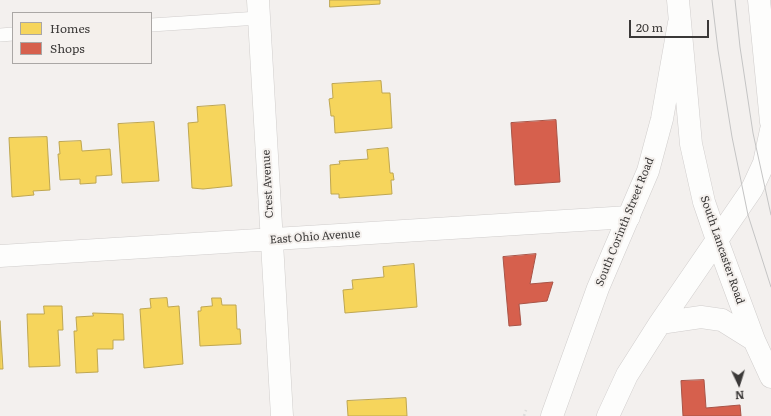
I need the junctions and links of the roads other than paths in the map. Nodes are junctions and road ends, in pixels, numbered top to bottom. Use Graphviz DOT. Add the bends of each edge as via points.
graph roads {
  1 [pos="678,0"];
  2 [pos="759,0"];
  3 [pos="258,9"];
  4 [pos="679,23"];
  5 [pos="152,25"];
  6 [pos="12,34"];
  7 [pos="0,35"];
  8 [pos="771,122"];
  9 [pos="771,130"];
  10 [pos="629,217"];
  11 [pos="272,239"];
  12 [pos="717,240"];
  13 [pos="0,256"];
  14 [pos="660,323"];
  15 [pos="754,340"];
  16 [pos="771,377"];
  17 [pos="282,416"];
  18 [pos="552,416"];
  19 [pos="608,416"];
  1 -- 4 [label="main road, South Lancaster Road"];
  2 -- 8 [label="main road"];
  3 -- 5 [label="lane"];
  3 -- 11 [label="main road, Crest Avenue"];
  4 -- 10 [label="main road, South Corinth Street Road" via="662,119 648,171"];
  4 -- 12 [label="main road, South Lancaster Road" via="692,144 704,202"];
  6 -- 7 [label="lane"];
  9 -- 12 [label="main road" via="764,163 752,189"];
  10 -- 11 [label="main road, East Ohio Avenue"];
  10 -- 18 [label="main road, South Corinth Street Road" via="598,288"];
  11 -- 13 [label="main road, East Ohio Avenue"];
  11 -- 17 [label="main road, Crest Avenue"];
  12 -- 14 [label="main road"];
  12 -- 15 [label="main road, South Lancaster Road"];
  14 -- 15 [label="main road" via="701,317 722,320"];
  14 -- 19 [label="main road" via="627,375"];
  15 -- 16 [label="main road, South Lancaster Road"];
}
